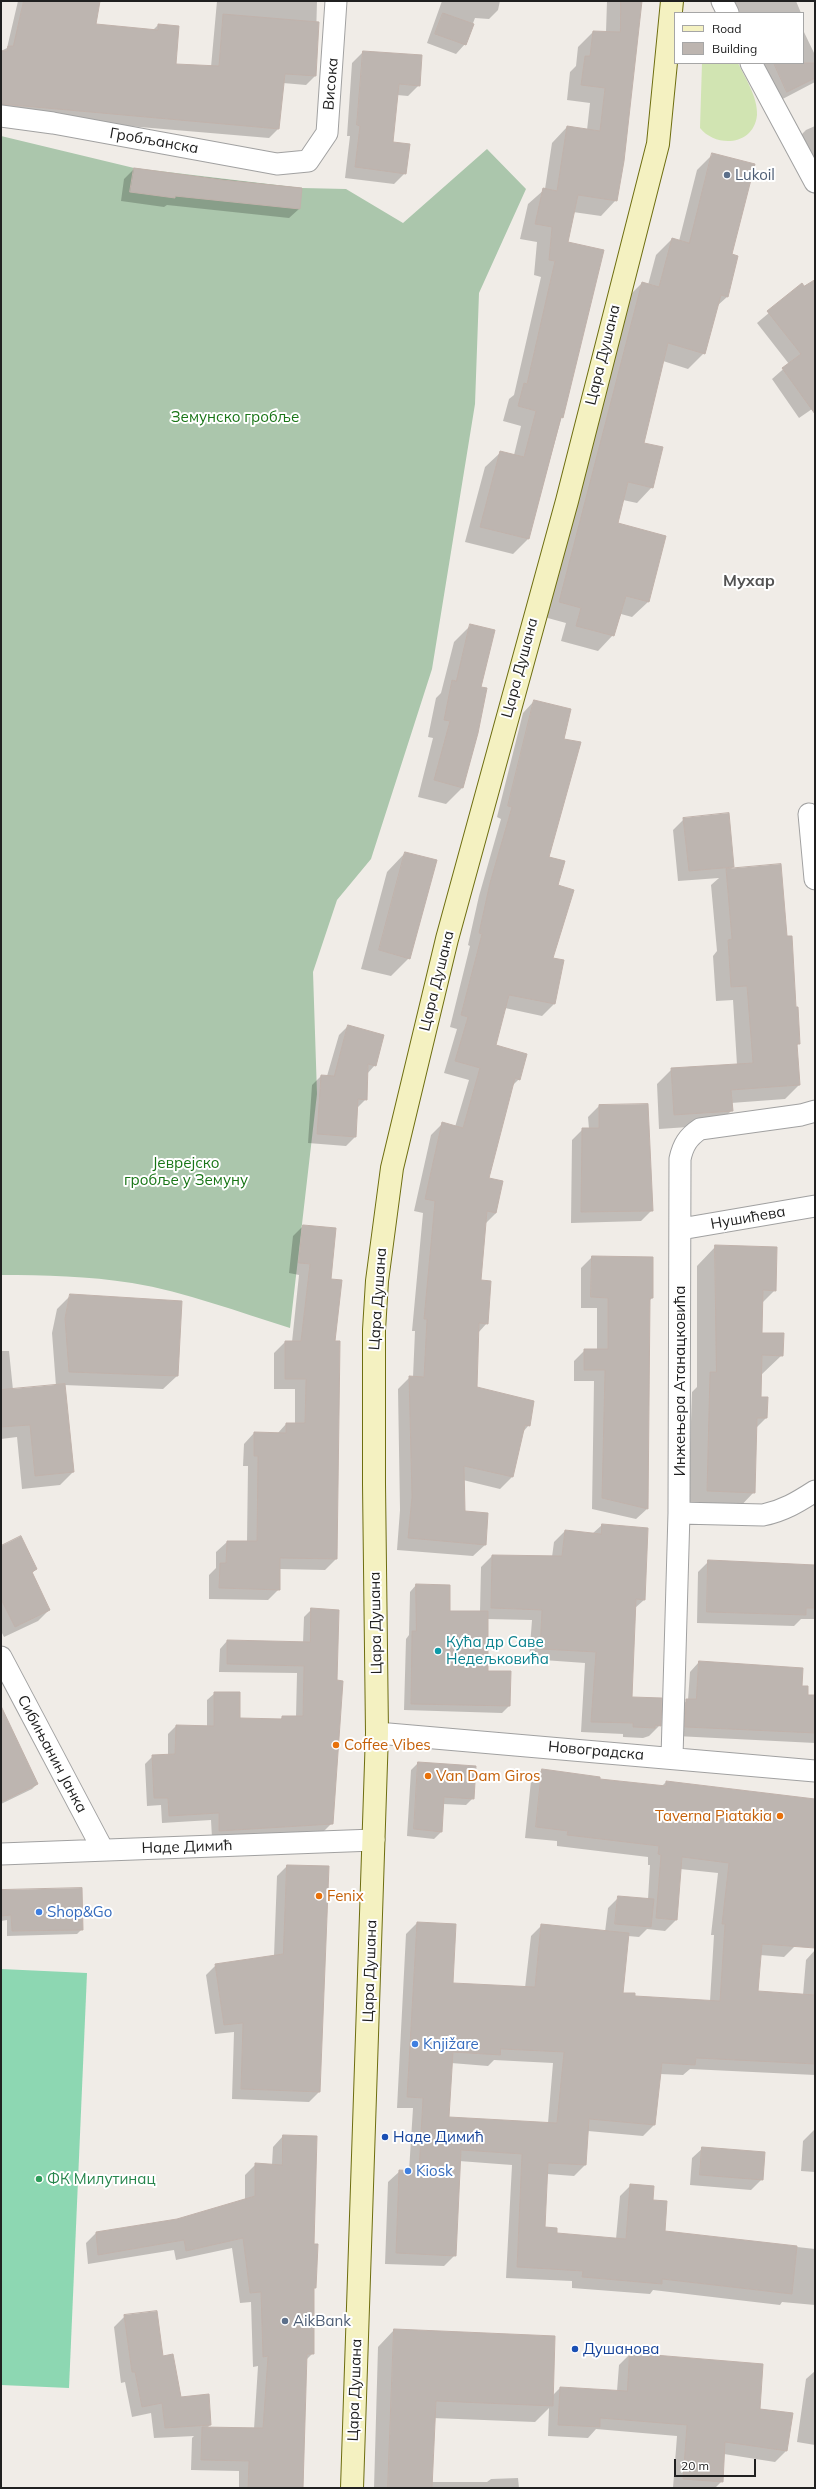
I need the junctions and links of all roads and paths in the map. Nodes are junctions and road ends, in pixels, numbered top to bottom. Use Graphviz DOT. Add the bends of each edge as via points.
graph roads {
  1 [pos="336,1"];
  2 [pos="672,1"];
  3 [pos="722,1"];
  4 [pos="728,12"];
  5 [pos="753,64"];
  6 [pos="1,116"];
  7 [pos="308,161"];
  8 [pos="815,182"];
  9 [pos="810,814"];
  10 [pos="815,879"];
  11 [pos="815,1111"];
  12 [pos="815,1206"];
  13 [pos="681,1229"];
  14 [pos="815,1491"];
  15 [pos="678,1513"];
  16 [pos="1,1657"];
  17 [pos="377,1733"];
  18 [pos="672,1757"];
  19 [pos="815,1771"];
  20 [pos="374,1840"];
  21 [pos="103,1850"];
  22 [pos="1,1854"];
  23 [pos="352,2488"];
  1 -- 7 [label="street, Висока" via="327,133"];
  2 -- 17 [label="main road, Цара Душана" via="658,144 566,501 474,833 392,1168 377,1281 374,1330"];
  3 -- 4 [label="street"];
  5 -- 8 [label="street"];
  6 -- 7 [label="street, Гробљанска" via="53,123 277,164"];
  9 -- 10 [label="street"];
  11 -- 13 [label="street, Инжењера Атанацковића" via="713,1126 690,1135 682,1147 680,1159"];
  12 -- 13 [label="street, Нушићева"];
  13 -- 15 [label="street, Инжењера Атанацковића"];
  14 -- 15 [label="street" via="785,1509 762,1515"];
  15 -- 18 [label="street, Инжењера Атанацковића"];
  16 -- 21 [label="street, Сибињанин Јанка"];
  17 -- 18 [label="street, Новоградска"];
  17 -- 20 [label="main road, Цара Душана"];
  18 -- 19 [label="street, Новоградска"];
  20 -- 21 [label="street, Наде Димић"];
  20 -- 23 [label="main road, Цара Душана"];
  21 -- 22 [label="street, Наде Димић"];
}
